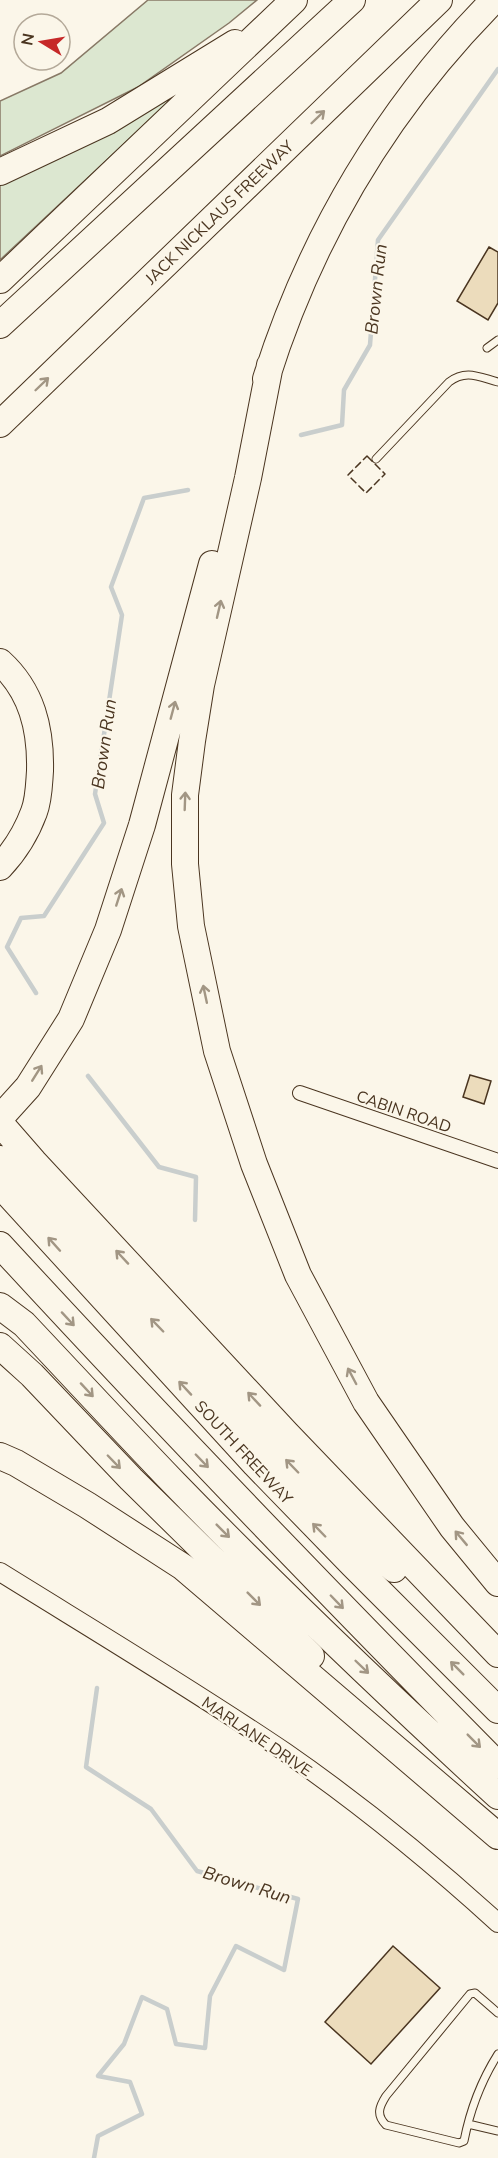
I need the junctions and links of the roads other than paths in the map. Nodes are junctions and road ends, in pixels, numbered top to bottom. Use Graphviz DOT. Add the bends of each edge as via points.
graph roads {
  1 [pos="294,0"];
  2 [pos="352,0"];
  3 [pos="439,0"];
  4 [pos="494,0"];
  5 [pos="273,20"];
  6 [pos="0,172"];
  7 [pos="0,280"];
  8 [pos="0,325"];
  9 [pos="498,340"];
  10 [pos="486,348"];
  11 [pos="270,365"];
  12 [pos="498,382"];
  13 [pos="0,424"];
  14 [pos="376,459"];
  15 [pos="0,662"];
  16 [pos="0,867"];
  17 [pos="300,1093"];
  18 [pos="0,1118"];
  19 [pos="0,1123"];
  20 [pos="498,1161"];
  21 [pos="9,1172"];
  22 [pos="0,1245"];
  23 [pos="0,1306"];
  24 [pos="0,1346"];
  25 [pos="0,1456"];
  26 [pos="0,1572"];
  27 [pos="498,1583"];
  28 [pos="498,1654"];
  29 [pos="498,1669"];
  30 [pos="498,1710"];
  31 [pos="498,1765"];
  32 [pos="443,1787"];
  33 [pos="498,1796"];
  34 [pos="498,1836"];
  35 [pos="498,1923"];
  36 [pos="498,2013"];
  37 [pos="498,2054"];
  38 [pos="468,2124"];
  39 [pos="498,2131"];
  1 -- 5 [label="highway"];
  2 -- 8 [label="highway"];
  13 -- 3 [label="highway, JACK NICKLAUS FREEWAY, one-way"];
  4 -- 11 [label="highway" via="414,91 351,183 303,278"];
  5 -- 6 [label="highway" via="108,121"];
  5 -- 7 [label="highway"];
  9 -- 10 [label="lane"];
  18 -- 11 [label="highway, one-way" via="28,1087 71,1019 108,930 142,825 236,474"];
  27 -- 11 [label="highway, one-way" via="452,1527 366,1402 298,1275 254,1164 217,1051 191,927 185,864 185,795 192,741"];
  12 -- 14 [label="lane" via="471,374 458,375"];
  15 -- 16 [label="highway" via="17,679 33,708 40,765 34,811"];
  17 -- 20 [label="street, CABIN ROAD"];
  19 -- 21 [label="highway"];
  28 -- 21 [label="highway, one-way" via="286,1433"];
  29 -- 21 [label="highway, one-way" via="353,1530"];
  30 -- 21 [label="highway, SOUTH FREEWAY, one-way" via="255,1464"];
  22 -- 31 [label="highway, one-way" via="116,1371"];
  23 -- 33 [label="highway, one-way" via="24,1324 175,1484"];
  24 -- 32 [label="highway, one-way"];
  25 -- 32 [label="highway" via="87,1505 183,1567"];
  26 -- 35 [label="street, MARLANE DRIVE" via="286,1753 389,1830"];
  32 -- 34 [label="highway"];
  36 -- 38 [label="lane" via="474,1993 470,1994 386,2096 378,2114 386,2125 459,2143 464,2141"];
  37 -- 38 [label="lane" via="485,2074"];
  38 -- 39 [label="lane"];
}
